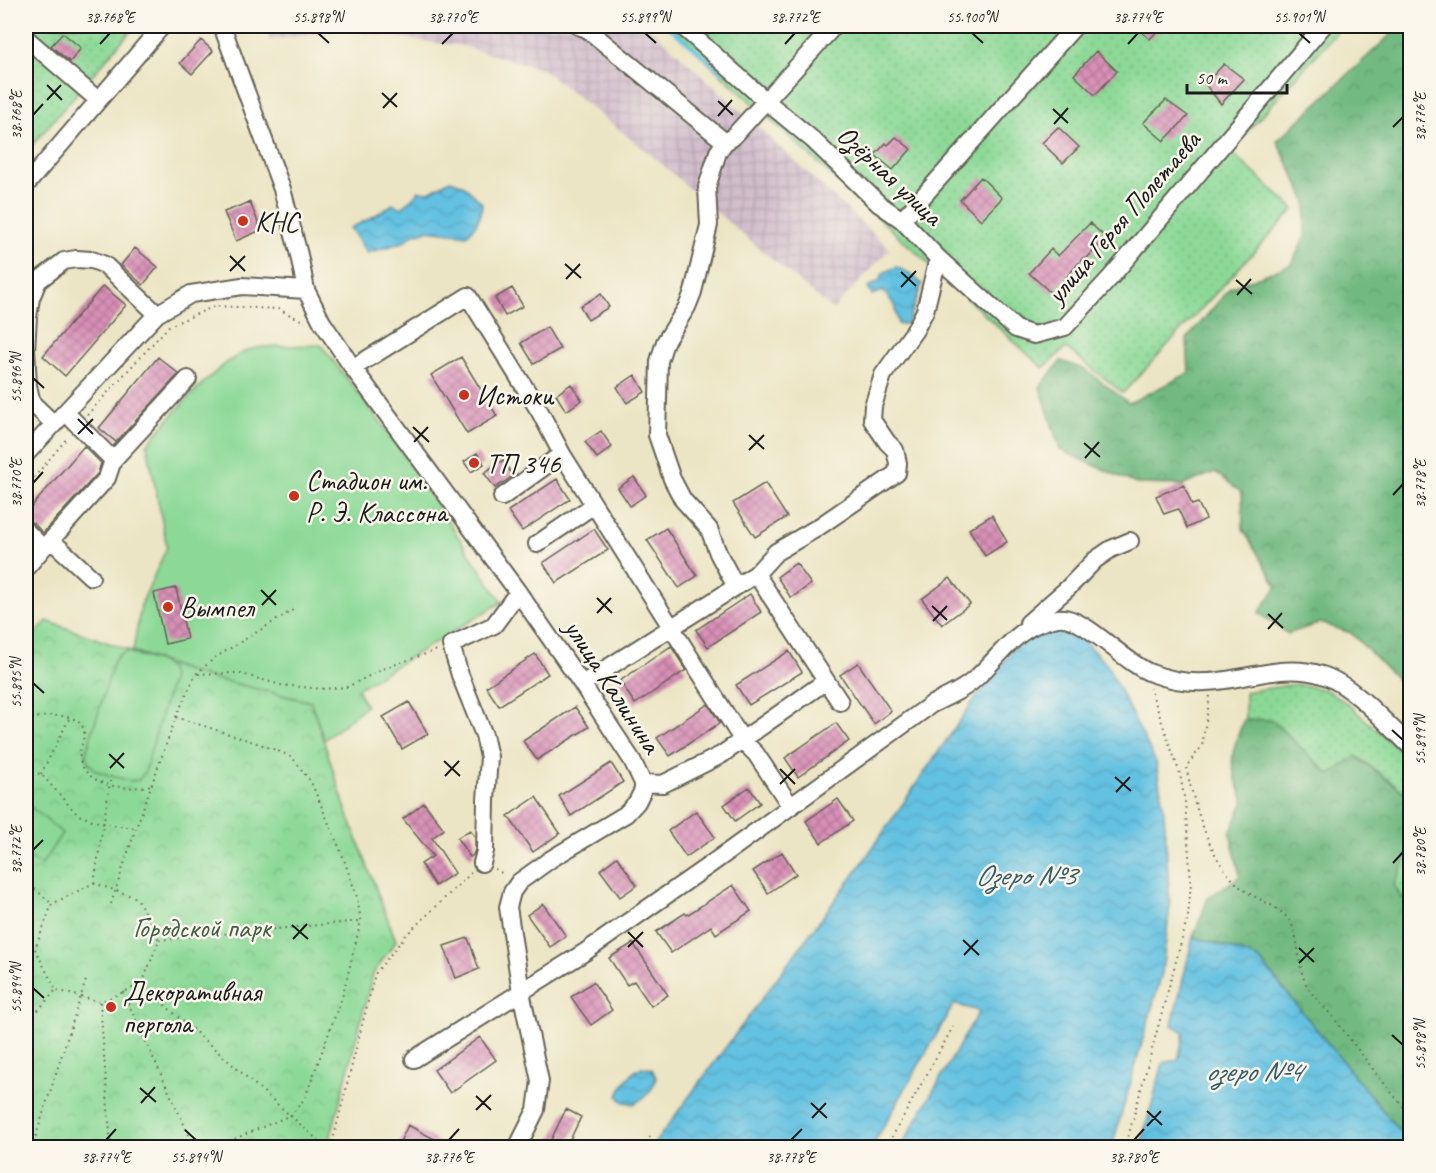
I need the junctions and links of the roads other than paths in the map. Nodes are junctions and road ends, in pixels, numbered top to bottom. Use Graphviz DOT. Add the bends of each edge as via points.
graph roads {
  1 [pos="162,26"];
  2 [pos="222,26"];
  3 [pos="578,26"];
  4 [pos="682,26"];
  5 [pos="834,26"];
  6 [pos="1075,26"];
  7 [pos="1323,26"];
  8 [pos="26,38"];
  9 [pos="98,100"];
  10 [pos="766,101"];
  11 [pos="725,142"];
  12 [pos="26,185"];
  13 [pos="902,220"];
  14 [pos="938,258"];
  15 [pos="306,290"];
  16 [pos="157,314"];
  17 [pos="353,368"];
  18 [pos="188,379"];
  19 [pos="59,418"];
  20 [pos="26,454"];
  21 [pos="562,454"];
  22 [pos="113,460"];
  23 [pos="502,497"];
  24 [pos="594,505"];
  25 [pos="26,531"];
  26 [pos="1130,541"];
  27 [pos="47,544"];
  28 [pos="537,544"];
  29 [pos="26,568"];
  30 [pos="756,574"];
  31 [pos="91,577"];
  32 [pos="736,587"];
  33 [pos="518,592"];
  34 [pos="670,627"];
  35 [pos="1018,635"];
  36 [pos="826,681"];
  37 [pos="582,684"];
  38 [pos="840,702"];
  39 [pos="743,741"];
  40 [pos="1410,746"];
  41 [pos="643,783"];
  42 [pos="790,805"];
  43 [pos="482,862"];
  44 [pos="521,992"];
  45 [pos="414,1059"];
  46 [pos="517,1148"];
  1 -- 9 [label="street"];
  2 -- 15 [label="street, улица Калинина" via="282,189"];
  3 -- 11 [label="street"];
  4 -- 10 [label="street, Озёрная улица"];
  5 -- 10 [label="street"];
  6 -- 13 [label="street"];
  7 -- 14 [label="street, улица Героя Полетаева" via="1065,327 1034,335 1016,328"];
  8 -- 9 [label="street"];
  9 -- 12 [label="street"];
  10 -- 11 [label="street"];
  10 -- 13 [label="street, Озёрная улица" via="879,204"];
  11 -- 32 [label="street" via="707,187 708,225 693,292 665,342 659,361 657,435 672,479 683,500 710,529"];
  13 -- 14 [label="street, Озёрная улица"];
  14 -- 30 [label="street, Озёрная улица" via="925,311 884,375 873,406 872,420 895,450 897,473 776,552"];
  15 -- 16 [label="street" via="242,286 191,294"];
  15 -- 17 [label="street, улица Калинина"];
  16 -- 19 [label="street"];
  16 -- 19 [label="street" via="105,265 92,260 64,261 38,281 28,317 28,386 32,404"];
  17 -- 21 [label="street" via="468,296"];
  17 -- 33 [label="street, улица Калинина"];
  18 -- 22 [label="street"];
  19 -- 20 [label="street"];
  19 -- 22 [label="street"];
  21 -- 23 [label="street"];
  21 -- 24 [label="street"];
  22 -- 27 [label="street" via="107,478"];
  24 -- 28 [label="street"];
  24 -- 34 [label="street"];
  25 -- 27 [label="street"];
  26 -- 35 [label="street" via="1095,560"];
  27 -- 29 [label="street"];
  27 -- 31 [label="street"];
  30 -- 32 [label="street"];
  30 -- 36 [label="street"];
  32 -- 34 [label="street"];
  33 -- 37 [label="street, улица Калинина"];
  33 -- 43 [label="street" via="494,625 451,645 489,757"];
  34 -- 37 [label="street"];
  34 -- 39 [label="street"];
  35 -- 40 [label="street" via="1032,625 1062,618 1073,620 1143,671 1164,678 1204,682 1293,669 1323,675 1353,693"];
  35 -- 42 [label="street" via="974,680 932,704"];
  36 -- 38 [label="street"];
  36 -- 39 [label="street"];
  37 -- 41 [label="street, улица Калинина"];
  39 -- 41 [label="street" via="663,784"];
  39 -- 42 [label="street"];
  41 -- 44 [label="street, улица Калинина" via="637,802 626,814 551,859 519,882 512,892 508,907"];
  42 -- 44 [label="street" via="585,952"];
  44 -- 45 [label="street"];
  44 -- 46 [label="street" via="540,1082 536,1110"];
}
